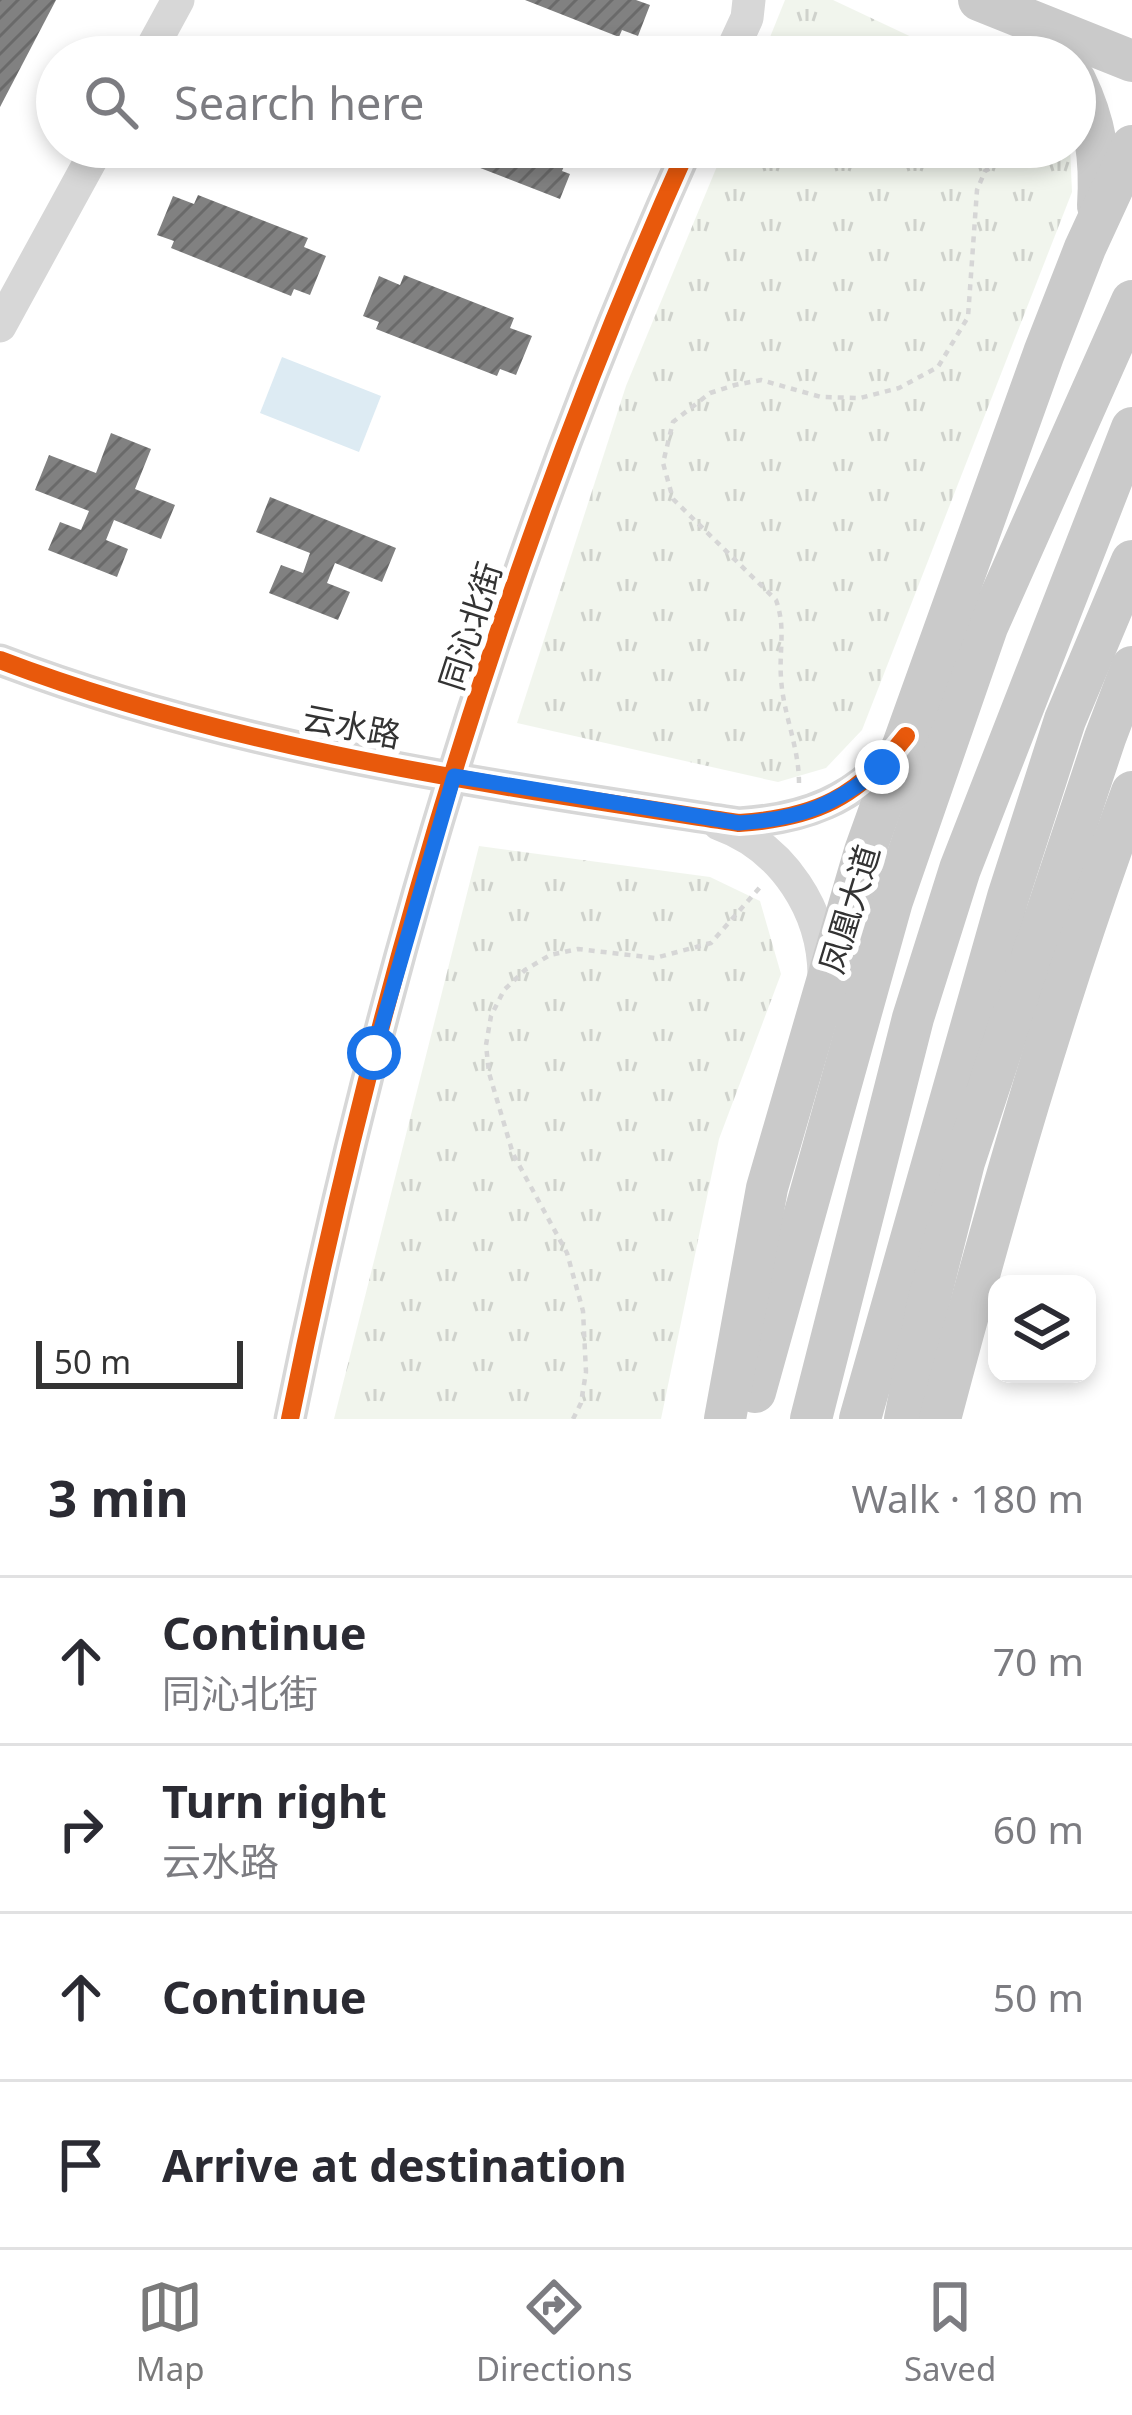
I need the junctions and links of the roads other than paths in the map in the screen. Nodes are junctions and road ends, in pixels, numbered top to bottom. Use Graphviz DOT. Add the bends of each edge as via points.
graph roads {
  1 [pos="178,0"];
  2 [pos="992,5"];
  3 [pos="754,6"];
  4 [pos="158,36"];
  5 [pos="739,36"];
  6 [pos="1039,36"];
  7 [pos="1068,36"];
  8 [pos="1096,47"];
  9 [pos="1132,62"];
  10 [pos="1096,135"];
  11 [pos="1132,146"];
  12 [pos="87,168"];
  13 [pos="679,168"];
  14 [pos="1085,248"];
  15 [pos="1132,301"];
  16 [pos="0,326"];
  17 [pos="1132,428"];
  18 [pos="1132,561"];
  19 [pos="0,660"];
  20 [pos="1132,667"];
  21 [pos="906,736"];
  22 [pos="454,776"];
  23 [pos="1132,792"];
  24 [pos="700,817"];
  25 [pos="823,996"];
  26 [pos="290,1419"];
  27 [pos="725,1419"];
  28 [pos="746,1419"];
  29 [pos="812,1419"];
  30 [pos="860,1419"];
  31 [pos="905,1419"];
  32 [pos="940,1419"];
  1 -- 4 [label="street"];
  2 -- 6 [label="main road"];
  2 -- 7 [label="main road"];
  3 -- 5 [label="street"];
  8 -- 9 [label="main road"];
  10 -- 14 [label="main road" via="1098,205"];
  11 -- 14 [label="main road, 凤凰大道"];
  12 -- 16 [label="street"];
  13 -- 22 [label="street, 同沁北街" via="566,440"];
  14 -- 21 [label="main road, 凤凰大道"];
  15 -- 28 [label="main road" via="987,627 892,901"];
  17 -- 29 [label="main road" via="960,869 913,1018"];
  18 -- 30 [label="main road" via="1065,720 1008,897"];
  19 -- 22 [label="street, 云水路" via="244,734"];
  20 -- 31 [label="main road" via="964,1162"];
  21 -- 24 [label="street" via="851,792 799,815 739,823"];
  21 -- 25 [label="main road, 凤凰大道"];
  22 -- 24 [label="street, 云水路"];
  22 -- 26 [label="street, 同沁北街" via="374,1053"];
  23 -- 32 [label="main road" via="995,1215"];
  24 -- 25 [label="street" via="761,846 805,898 818,929"];
  25 -- 27 [label="main road, 凤凰大道" via="767,1188"];
}
